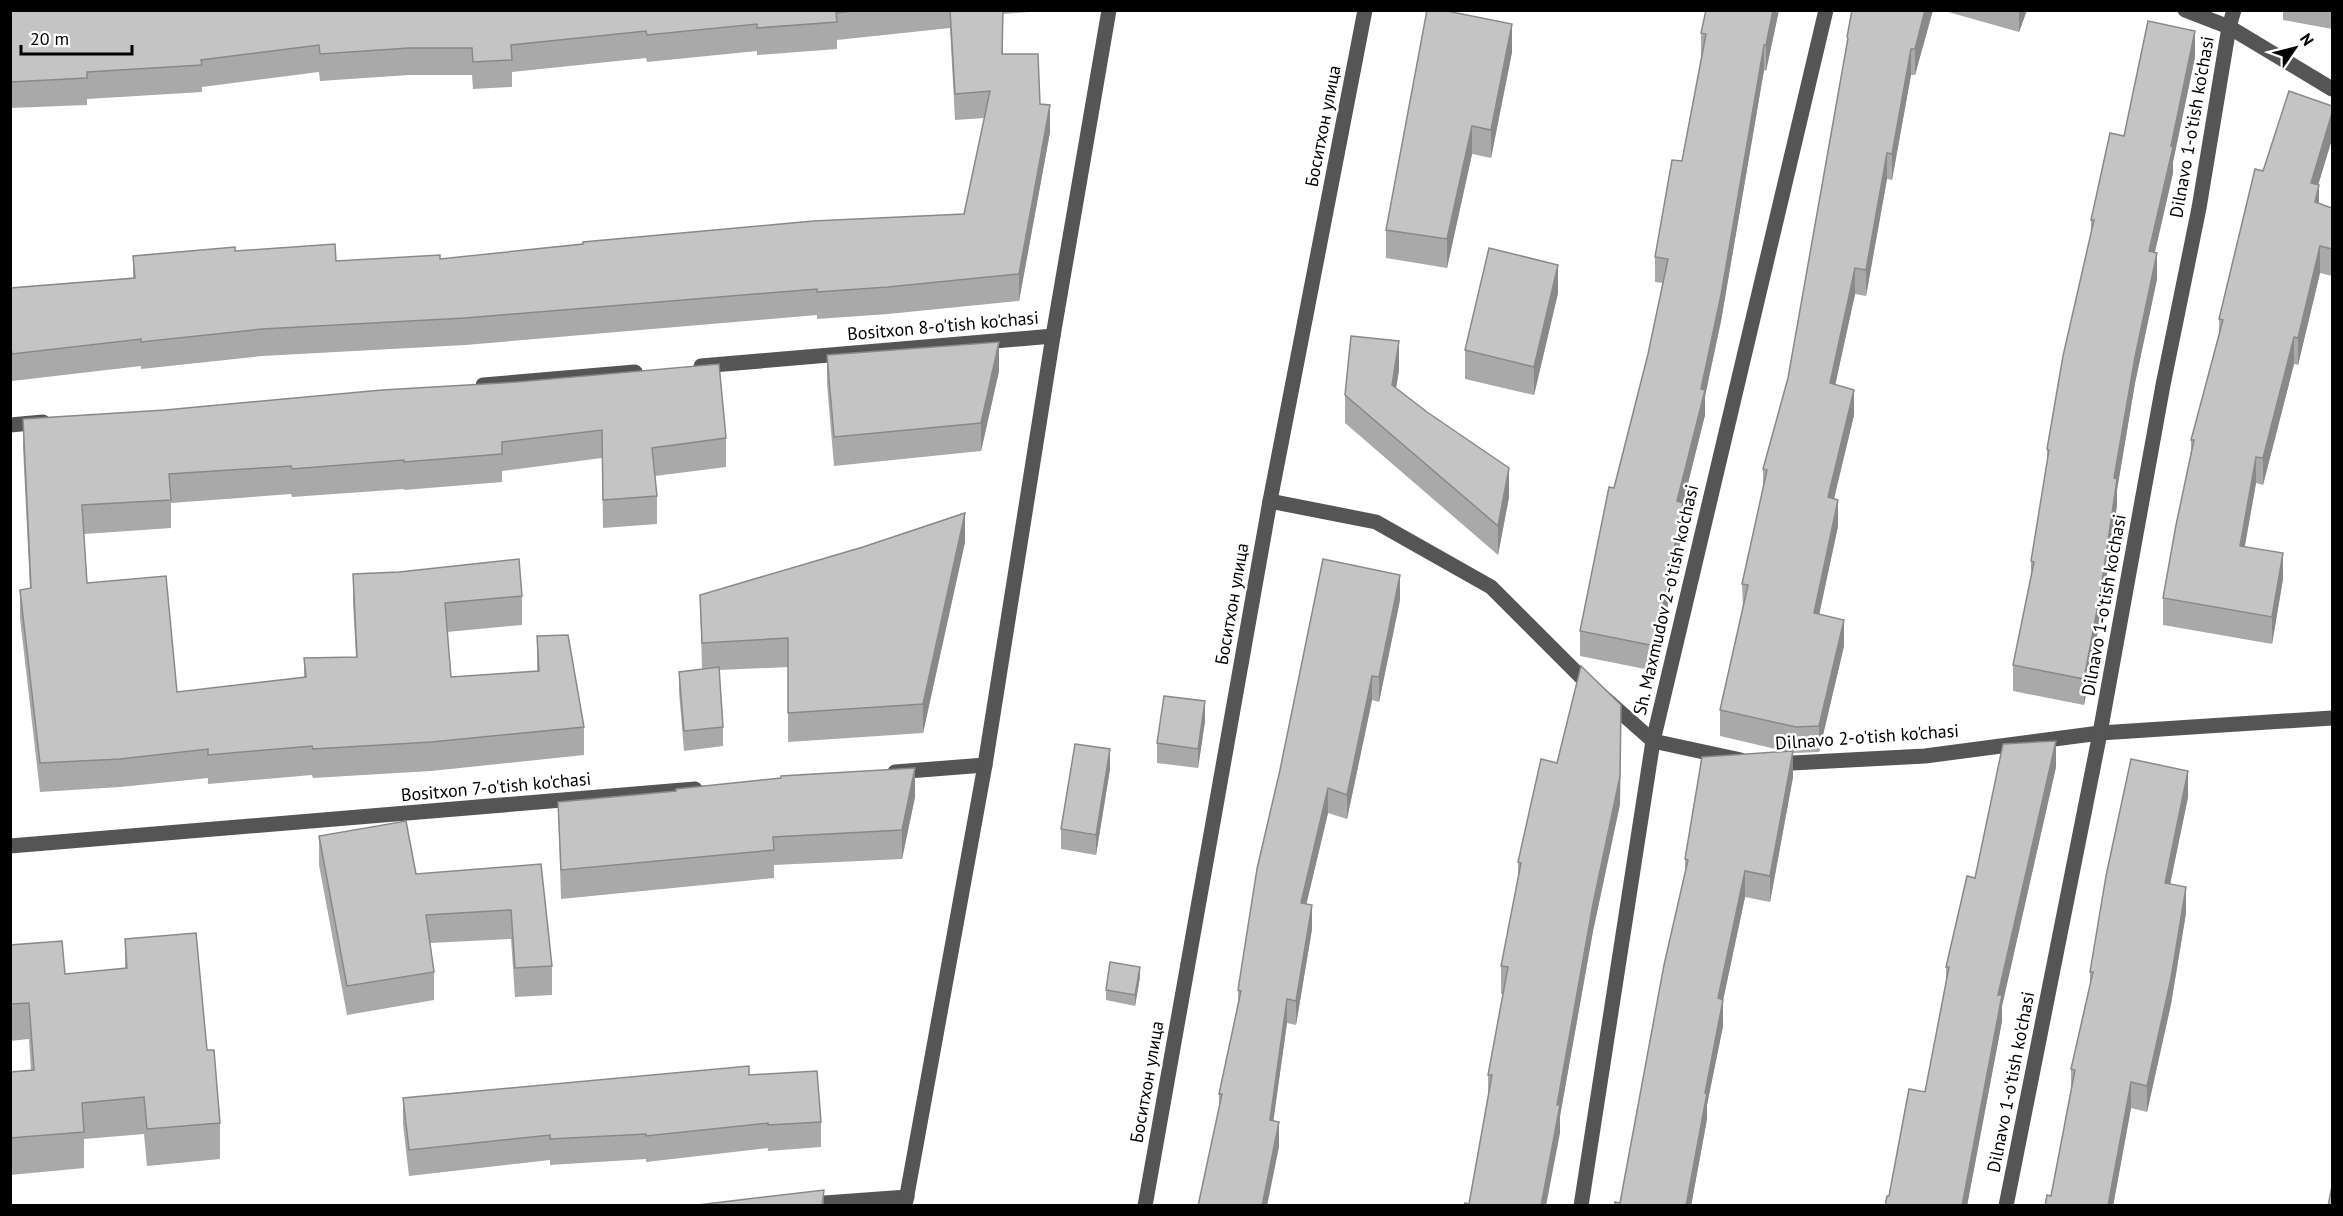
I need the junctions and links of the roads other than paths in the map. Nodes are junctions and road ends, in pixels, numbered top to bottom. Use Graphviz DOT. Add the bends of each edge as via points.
graph roads {
  1 [pos="1109,10"];
  2 [pos="1365,10"];
  3 [pos="1826,10"];
  4 [pos="2185,10"];
  5 [pos="2234,10"];
  6 [pos="2229,27"];
  7 [pos="2332,90"];
  8 [pos="1053,336"];
  9 [pos="686,367"];
  10 [pos="650,370"];
  11 [pos="472,386"];
  12 [pos="58,421"];
  13 [pos="10,425"];
  14 [pos="1270,501"];
  15 [pos="2332,718"];
  16 [pos="2100,733"];
  17 [pos="1653,741"];
  18 [pos="985,765"];
  19 [pos="878,774"];
  20 [pos="711,788"];
  21 [pos="10,846"];
  22 [pos="906,1201"];
  23 [pos="783,1206"];
  24 [pos="1145,1206"];
  25 [pos="1581,1206"];
  26 [pos="2006,1206"];
  1 -- 8 [label="street"];
  2 -- 14 [label="street, Боситхон улица"];
  3 -- 17 [label="street, Sh. Maxmudov 2-o'tish ko'chasi"];
  4 -- 6 [label="street"];
  5 -- 6 [label="street, Dilnavo 1-o'tish ko'chasi"];
  6 -- 7 [label="street"];
  6 -- 16 [label="street, Dilnavo 1-o'tish ko'chasi" via="2199,208"];
  8 -- 9 [label="street, Bositxon 8-o'tish ko'chasi"];
  8 -- 18 [label="street"];
  10 -- 11 [label="street"];
  12 -- 13 [label="street"];
  14 -- 17 [label="street, Dilnavo 2-o'tish ko'chasi" via="1376,522 1491,587 1583,680"];
  14 -- 24 [label="street, Боситхон улица"];
  15 -- 16 [label="street, Dilnavo 2-o'tish ko'chasi"];
  16 -- 17 [label="street, Dilnavo 2-o'tish ko'chasi" via="1925,756 1761,765"];
  16 -- 26 [label="street, Dilnavo 1-o'tish ko'chasi"];
  17 -- 25 [label="street, Sh. Maxmudov 2-o'tish ko'chasi"];
  18 -- 19 [label="street"];
  18 -- 22 [label="street"];
  20 -- 21 [label="street, Bositxon 7-o'tish ko'chasi"];
  22 -- 23 [label="street"];
}
